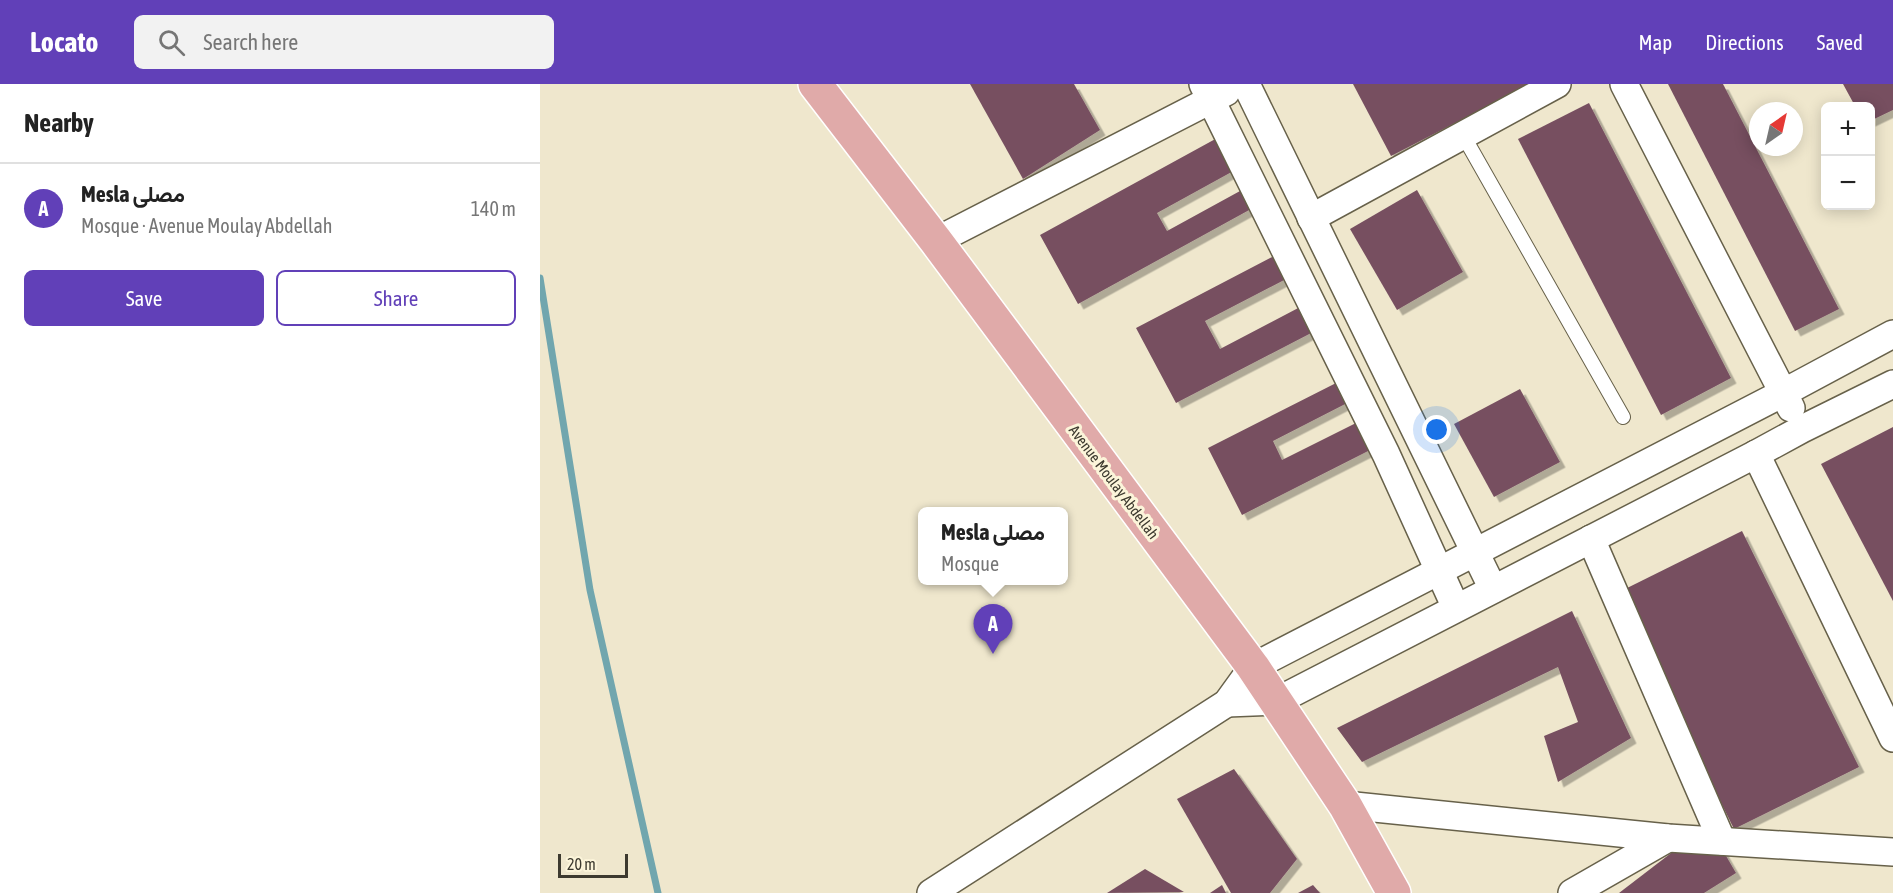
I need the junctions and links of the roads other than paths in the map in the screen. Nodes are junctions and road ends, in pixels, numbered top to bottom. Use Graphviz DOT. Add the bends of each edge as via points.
graph roads {
  1 [pos="815,84"];
  2 [pos="1240,84"];
  3 [pos="1246,84"];
  4 [pos="1557,84"];
  5 [pos="1624,84"];
  6 [pos="1207,92"];
  7 [pos="1463,135"];
  8 [pos="1311,218"];
  9 [pos="936,241"];
  10 [pos="1893,334"];
  11 [pos="1893,384"];
  12 [pos="1783,393"];
  13 [pos="1623,417"];
  14 [pos="1802,429"];
  15 [pos="1756,454"];
  16 [pos="1591,539"];
  17 [pos="1475,552"];
  18 [pos="1438,570"];
  19 [pos="1493,589"];
  20 [pos="1456,608"];
  21 [pos="1253,667"];
  22 [pos="1277,701"];
  23 [pos="1227,703"];
  24 [pos="1893,738"];
  25 [pos="1345,806"];
  26 [pos="1668,838"];
  27 [pos="1722,841"];
  28 [pos="1893,852"];
  29 [pos="1392,892"];
  30 [pos="932,893"];
  31 [pos="1572,893"];
  1 -- 9 [label="main road, Avenue Moulay Abdellah"];
  2 -- 6 [label="street"];
  3 -- 8 [label="street"];
  4 -- 7 [label="street"];
  5 -- 12 [label="street"];
  6 -- 9 [label="street"];
  6 -- 18 [label="street" via="1386,454"];
  7 -- 8 [label="street"];
  7 -- 13 [label="lane"];
  8 -- 17 [label="street"];
  9 -- 21 [label="main road, Avenue Moulay Abdellah"];
  10 -- 12 [label="street"];
  11 -- 14 [label="street"];
  12 -- 14 [label="street"];
  12 -- 17 [label="street"];
  14 -- 15 [label="street"];
  15 -- 16 [label="street"];
  15 -- 24 [label="street"];
  16 -- 19 [label="street"];
  16 -- 27 [label="street"];
  17 -- 18 [label="street"];
  17 -- 19 [label="street"];
  18 -- 20 [label="street"];
  18 -- 21 [label="street"];
  19 -- 20 [label="street"];
  20 -- 22 [label="street"];
  21 -- 22 [label="main road, Avenue Moulay Abdellah"];
  21 -- 23 [label="street"];
  22 -- 23 [label="street"];
  22 -- 25 [label="main road, Avenue Moulay Abdellah"];
  23 -- 30 [label="street"];
  25 -- 26 [label="street"];
  25 -- 29 [label="main road, Avenue Moulay Abdellah"];
  26 -- 27 [label="street"];
  26 -- 31 [label="street"];
  27 -- 28 [label="street"];
}
